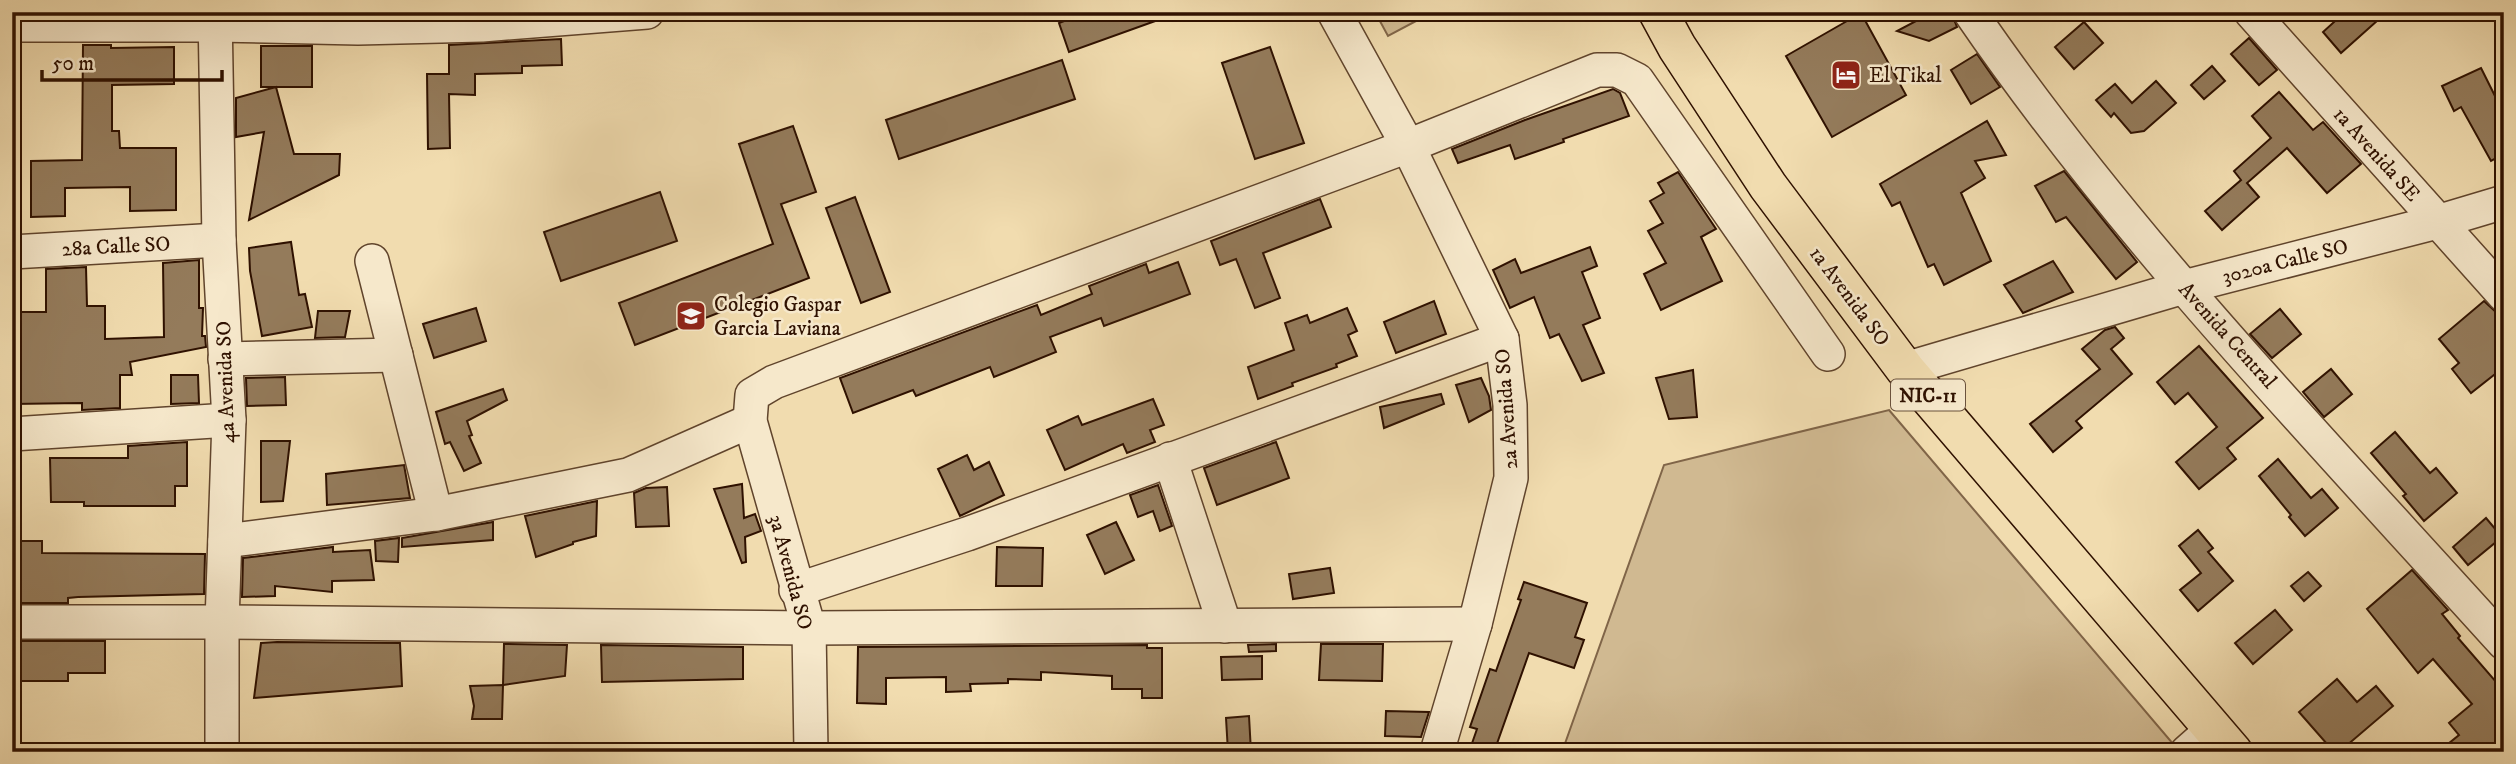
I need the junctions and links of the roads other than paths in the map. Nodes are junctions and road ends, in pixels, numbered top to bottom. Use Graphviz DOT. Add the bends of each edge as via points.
graph roads {
  1 [pos="647,12"];
  2 [pos="1334,12"];
  3 [pos="1658,12"];
  4 [pos="1969,12"];
  5 [pos="2251,12"];
  6 [pos="215,18"];
  7 [pos="12,25"];
  8 [pos="1408,146"];
  9 [pos="2504,202"];
  10 [pos="2437,222"];
  11 [pos="219,240"];
  12 [pos="12,252"];
  13 [pos="372,261"];
  14 [pos="2184,287"];
  15 [pos="2504,295"];
  16 [pos="1502,339"];
  17 [pos="1828,354"];
  18 [pos="396,355"];
  19 [pos="225,359"];
  20 [pos="1905,369"];
  21 [pos="751,408"];
  22 [pos="229,420"];
  23 [pos="12,434"];
  24 [pos="1170,459"];
  25 [pos="436,514"];
  26 [pos="225,541"];
  27 [pos="796,590"];
  28 [pos="222,621"];
  29 [pos="12,622"];
  30 [pos="1475,624"];
  31 [pos="1225,625"];
  32 [pos="808,628"];
  33 [pos="2504,643"];
  34 [pos="2211,744"];
  35 [pos="222,752"];
  36 [pos="811,752"];
  37 [pos="1437,752"];
  1 -- 6 [label="street" via="482,25 358,28"];
  2 -- 8 [label="street, 2a Avenida SO"];
  3 -- 20 [label="highway, 1a Avenida SO / NIC-11" via="1768,186"];
  4 -- 14 [label="street, Avenida Central" via="2022,89"];
  5 -- 10 [label="street, 1a Avenida SE"];
  6 -- 7 [label="street"];
  6 -- 11 [label="street, 4a Avenida SO"];
  8 -- 16 [label="street, 2a Avenida SO"];
  8 -- 17 [label="street" via="1597,70 1617,70 1637,80"];
  8 -- 21 [label="street" via="774,382"];
  9 -- 10 [label="street, 3020a Calle SO"];
  10 -- 14 [label="street, 3020a Calle SO"];
  10 -- 15 [label="street, 1a Avenida SE"];
  11 -- 12 [label="street, 28a Calle SO"];
  11 -- 19 [label="street, 4a Avenida SO"];
  13 -- 18 [label="street"];
  14 -- 20 [label="street, 3020a Calle SO"];
  14 -- 33 [label="street, Avenida Central"];
  16 -- 24 [label="street"];
  16 -- 30 [label="street, 2a Avenida SO" via="1510,405 1511,478"];
  18 -- 19 [label="street"];
  18 -- 25 [label="street"];
  19 -- 22 [label="street, 4a Avenida SO"];
  20 -- 34 [label="highway, 1a Avenida SO / NIC-11"];
  21 -- 25 [label="street" via="628,475"];
  21 -- 27 [label="street, 3a Avenida SO"];
  22 -- 23 [label="street"];
  22 -- 26 [label="street, 4a Avenida SO"];
  24 -- 27 [label="street" via="967,534"];
  24 -- 31 [label="street"];
  25 -- 26 [label="street"];
  26 -- 28 [label="street, 4a Avenida SO"];
  27 -- 32 [label="street, 3a Avenida SO"];
  28 -- 29 [label="street"];
  28 -- 32 [label="street"];
  28 -- 35 [label="street, 4a Avenida SO"];
  30 -- 31 [label="street"];
  30 -- 37 [label="street, 2a Avenida SO"];
  31 -- 32 [label="street"];
  32 -- 36 [label="street, 3a Avenida SO"];
}
